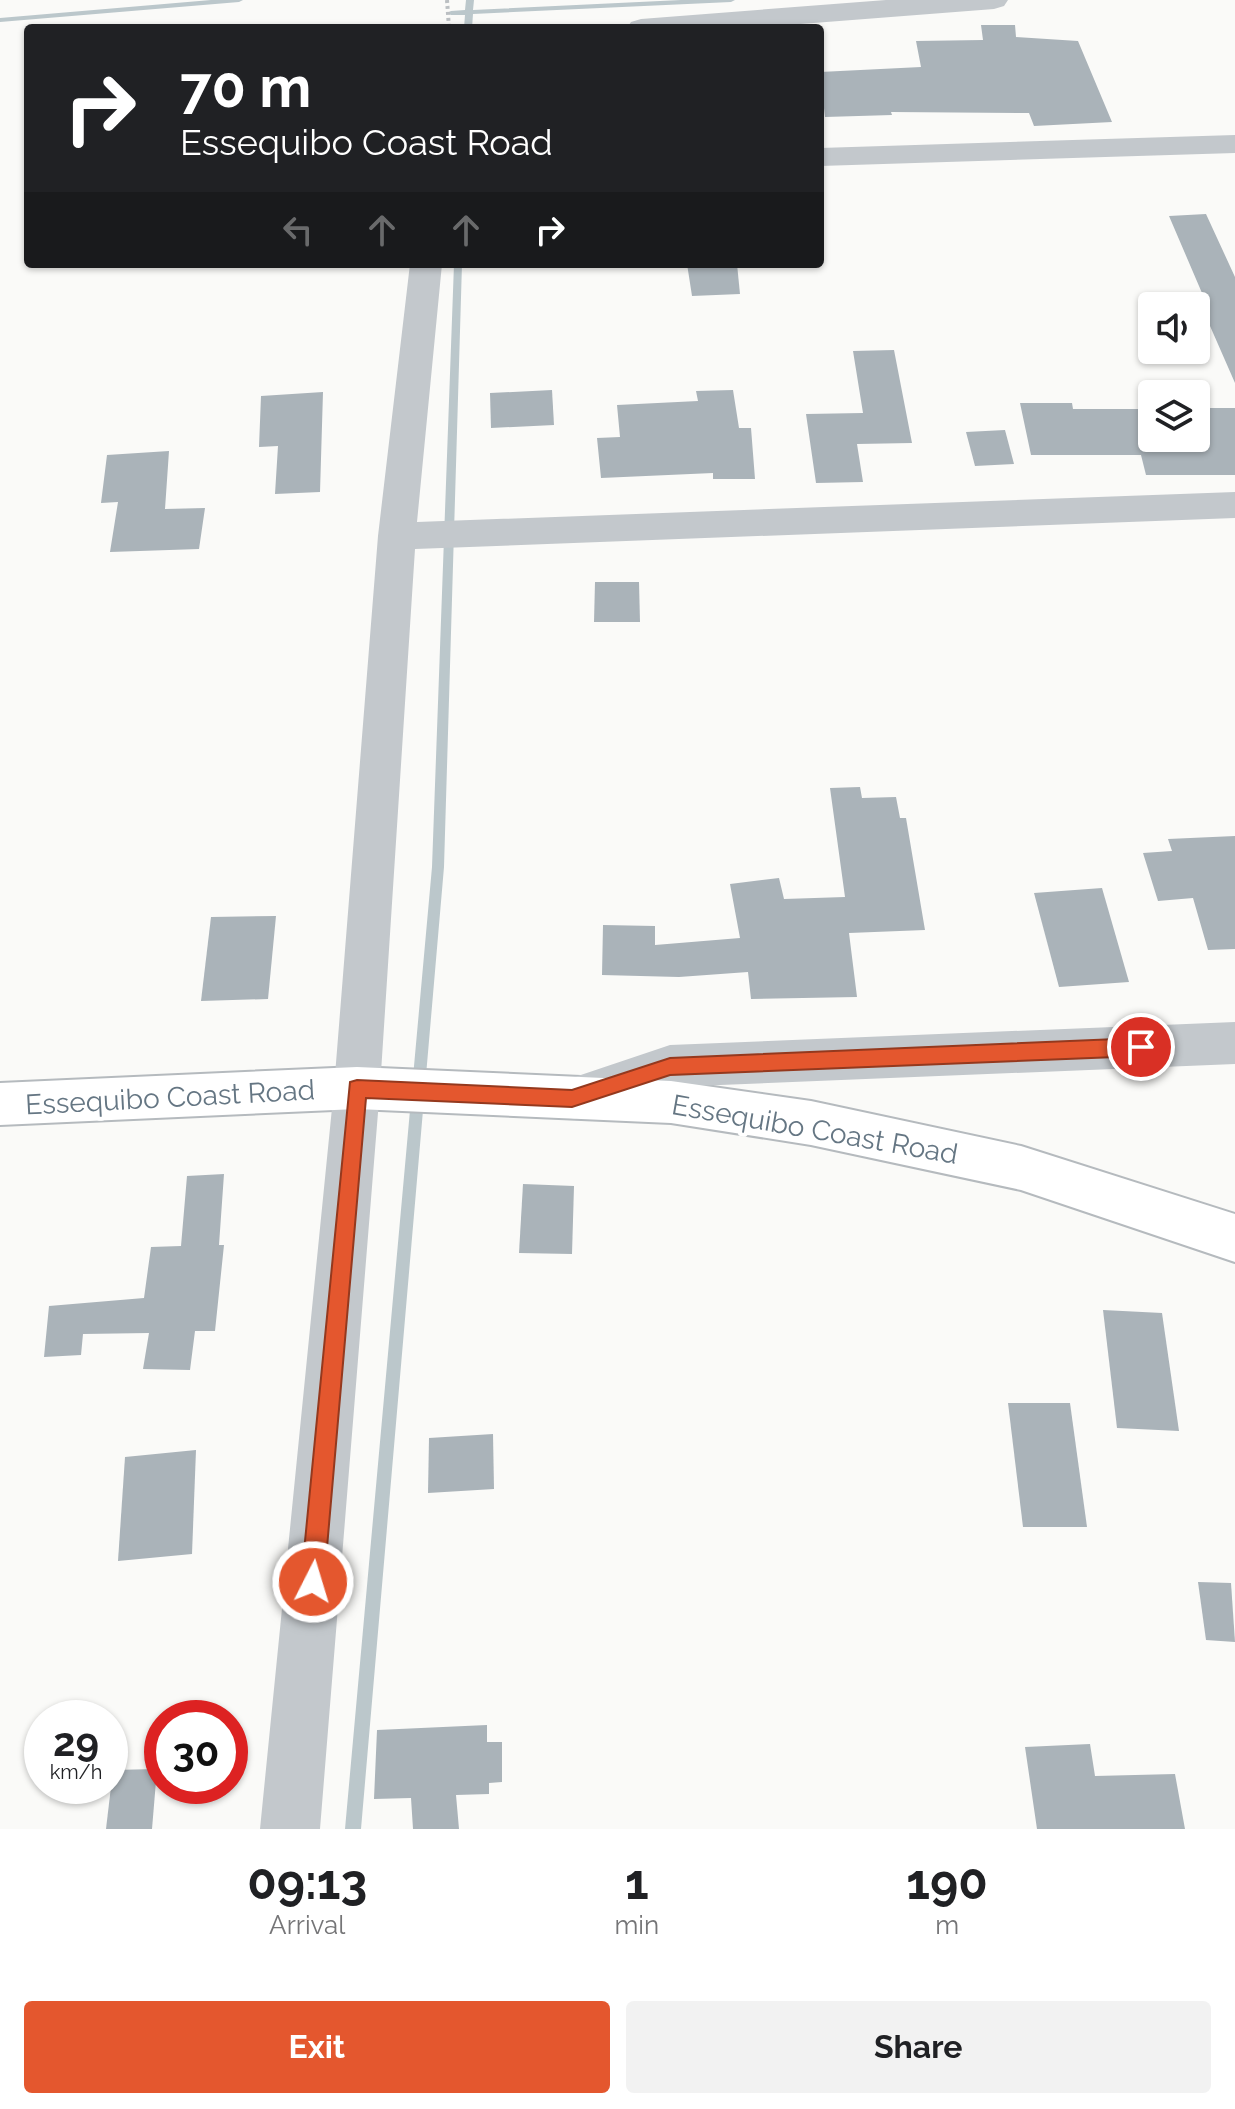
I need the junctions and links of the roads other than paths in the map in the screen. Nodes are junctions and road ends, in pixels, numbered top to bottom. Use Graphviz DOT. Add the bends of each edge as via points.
graph roads {
  1 [pos="994,0"];
  2 [pos="691,24"];
  3 [pos="1235,144"];
  4 [pos="824,157"];
  5 [pos="426,268"];
  6 [pos="1235,505"];
  7 [pos="397,536"];
  8 [pos="1235,1043"];
  9 [pos="357,1088"];
  10 [pos="572,1099"];
  11 [pos="0,1104"];
  12 [pos="1235,1238"];
  13 [pos="290,1829"];
  1 -- 2 [label="street"];
  3 -- 4 [label="street"];
  5 -- 7 [label="street"];
  6 -- 7 [label="street"];
  7 -- 9 [label="street"];
  8 -- 10 [label="street" via="670,1066"];
  9 -- 10 [label="main road, Essequibo Coast Road"];
  9 -- 11 [label="main road, Essequibo Coast Road"];
  9 -- 13 [label="street"];
  10 -- 12 [label="main road, Essequibo Coast Road" via="671,1102 811,1123 1021,1168"];
}
